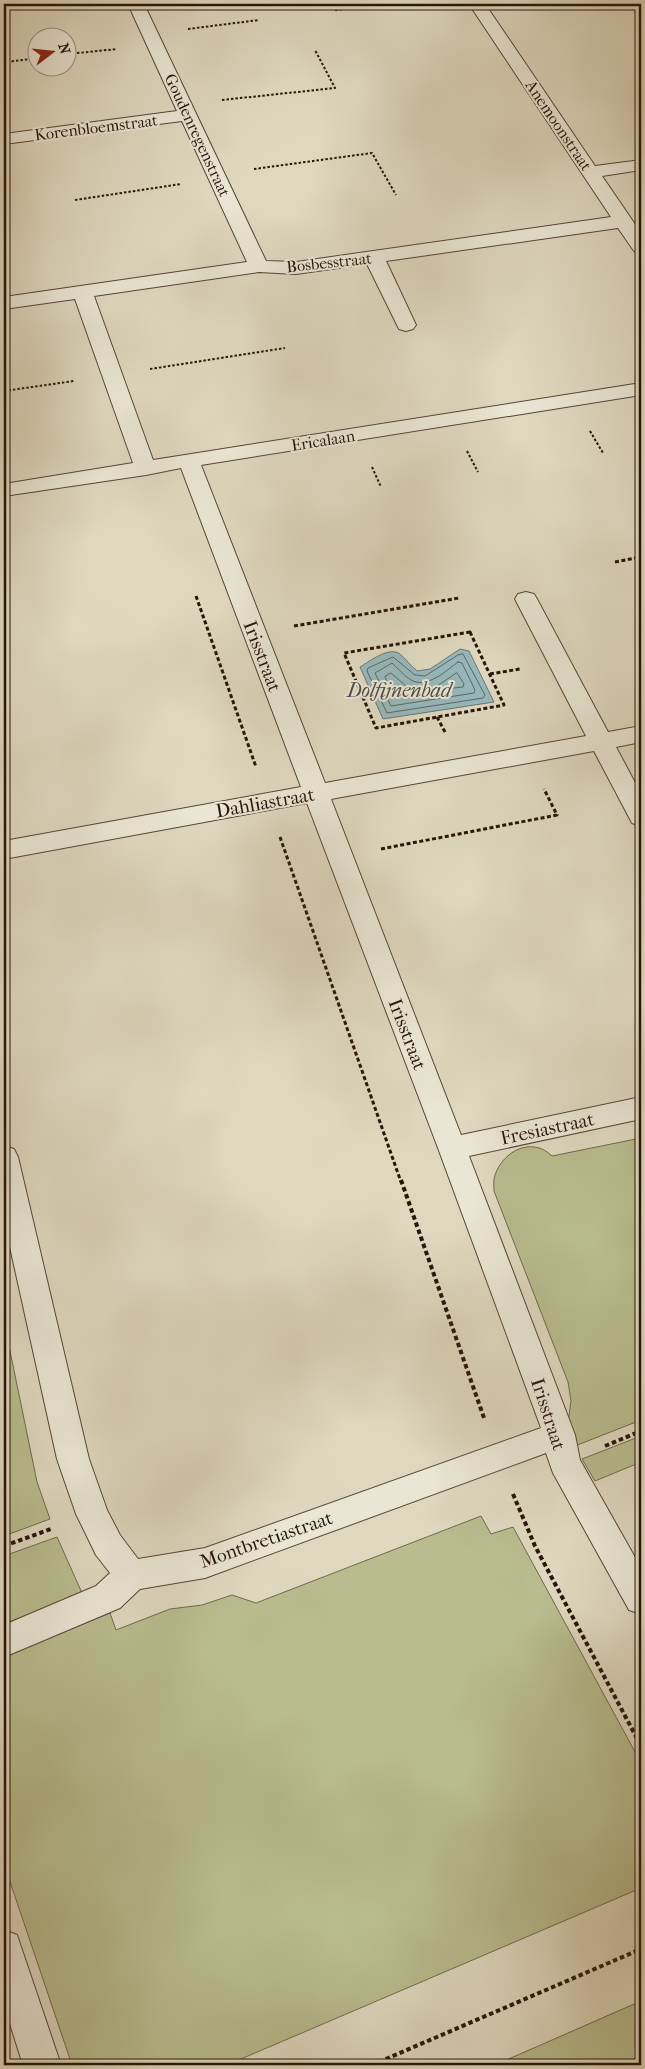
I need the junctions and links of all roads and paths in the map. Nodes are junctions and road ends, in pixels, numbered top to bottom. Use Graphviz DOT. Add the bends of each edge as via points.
graph roads {
  1 [pos="30,4"];
  2 [pos="136,4"];
  3 [pos="385,4"];
  4 [pos="477,4"];
  5 [pos="4,7"];
  6 [pos="334,10"];
  7 [pos="259,20"];
  8 [pos="153,39"];
  9 [pos="314,50"];
  10 [pos="78,52"];
  11 [pos="28,59"];
  12 [pos="7,62"];
  13 [pos="186,110"];
  14 [pos="4,139"];
  15 [pos="641,165"];
  16 [pos="591,172"];
  17 [pos="217,177"];
  18 [pos="396,195"];
  19 [pos="75,200"];
  20 [pos="624,221"];
  21 [pos="641,247"];
  22 [pos="374,257"];
  23 [pos="259,266"];
  24 [pos="83,292"];
  25 [pos="4,303"];
  26 [pos="406,325"];
  27 [pos="641,390"];
  28 [pos="189,462"];
  29 [pos="146,469"];
  30 [pos="4,490"];
  31 [pos="641,557"];
  32 [pos="615,562"];
  33 [pos="193,588"];
  34 [pos="459,598"];
  35 [pos="526,598"];
  36 [pos="254,633"];
  37 [pos="437,717"];
  38 [pos="641,734"];
  39 [pos="602,741"];
  40 [pos="526,755"];
  41 [pos="315,793"];
  42 [pos="268,802"];
  43 [pos="641,817"];
  44 [pos="4,850"];
  45 [pos="340,856"];
  46 [pos="641,1108"];
  47 [pos="452,1148"];
  48 [pos="4,1157"];
  49 [pos="559,1435"];
  50 [pos="498,1457"];
  51 [pos="92,1514"];
  52 [pos="4,1546"];
  53 [pos="131,1575"];
  54 [pos="641,1599"];
  55 [pos="4,1641"];
  56 [pos="641,1746"];
  57 [pos="4,1948"];
  58 [pos="641,1949"];
  59 [pos="42,2064"];
  60 [pos="372,2065"];
  1 -- 5 [label="path"];
  2 -- 8 [label="street, Goudenregenstraat"];
  3 -- 6 [label="path"];
  4 -- 16 [label="street, Anemoonstraat"];
  7 -- 8 [label="path"];
  8 -- 10 [label="path"];
  8 -- 13 [label="street, Goudenregenstraat"];
  9 -- 13 [label="path" via="335,88"];
  11 -- 12 [label="path"];
  13 -- 14 [label="street, Korenbloemstraat"];
  13 -- 17 [label="street, Goudenregenstraat"];
  15 -- 16 [label="street"];
  16 -- 20 [label="street, Anemoonstraat"];
  17 -- 18 [label="path" via="372,153"];
  17 -- 19 [label="path"];
  17 -- 23 [label="street, Goudenregenstraat"];
  20 -- 21 [label="street, Anemoonstraat"];
  20 -- 22 [label="street, Bosbesstraat"];
  22 -- 23 [label="street, Bosbesstraat" via="296,268"];
  22 -- 26 [label="street"];
  23 -- 24 [label="street, Bosbesstraat"];
  24 -- 25 [label="street, Bosbesstraat"];
  24 -- 29 [label="street"];
  27 -- 28 [label="street, Ericalaan"];
  28 -- 29 [label="street, Ericalaan"];
  28 -- 36 [label="street, Irisstraat"];
  29 -- 30 [label="street, Ericalaan"];
  31 -- 32 [label="path"];
  33 -- 42 [label="path"];
  34 -- 36 [label="path"];
  35 -- 39 [label="street"];
  36 -- 41 [label="street, Irisstraat"];
  37 -- 37 [label="path" via="504,705 470,632 344,653 376,728"];
  38 -- 39 [label="street, Dahliastraat"];
  39 -- 40 [label="street, Dahliastraat"];
  39 -- 43 [label="street"];
  40 -- 41 [label="street, Dahliastraat"];
  40 -- 45 [label="path" via="557,815"];
  41 -- 42 [label="street, Dahliastraat"];
  41 -- 45 [label="street, Irisstraat"];
  42 -- 44 [label="street, Dahliastraat"];
  42 -- 50 [label="path"];
  45 -- 47 [label="street, Irisstraat"];
  46 -- 47 [label="street, Fresiastraat"];
  47 -- 49 [label="street, Irisstraat"];
  48 -- 51 [label="street" via="73,1459"];
  49 -- 50 [label="street, Montbretiastraat"];
  49 -- 54 [label="street, Irisstraat" via="564,1463"];
  50 -- 53 [label="street, Montbretiastraat" via="205,1563"];
  50 -- 56 [label="path" via="535,1546"];
  51 -- 52 [label="path"];
  51 -- 53 [label="street" via="108,1545"];
  53 -- 55 [label="street" via="108,1598"];
  57 -- 59 [label="street"];
  58 -- 60 [label="path"];
}
